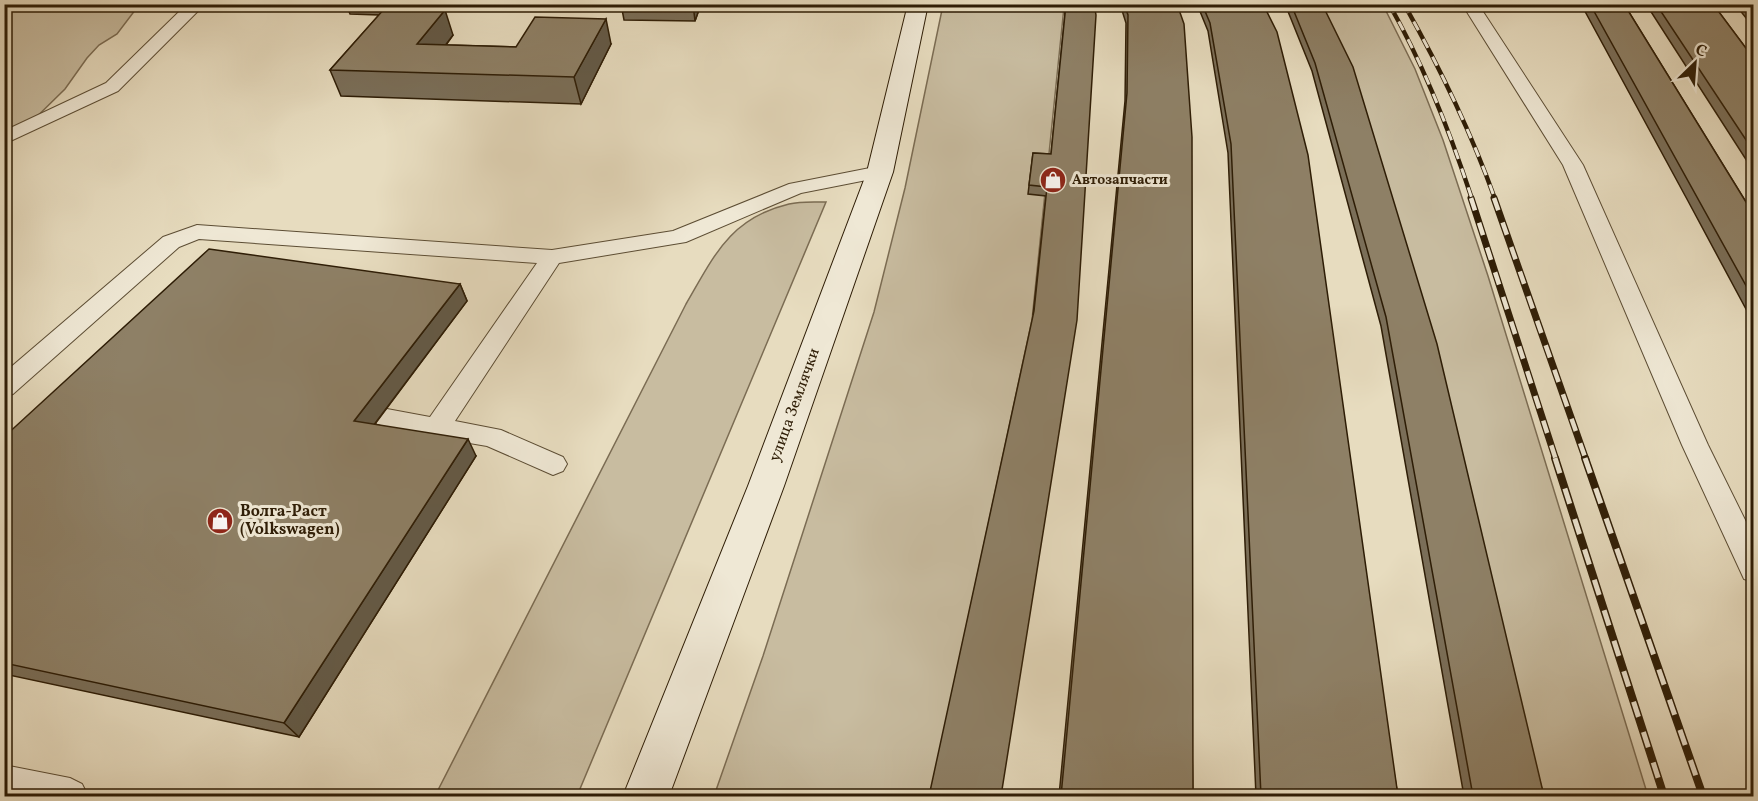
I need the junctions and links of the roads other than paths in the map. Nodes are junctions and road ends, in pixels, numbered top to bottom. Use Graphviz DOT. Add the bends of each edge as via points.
graph roads {
  1 [pos="197,4"];
  2 [pos="918,4"];
  3 [pos="1470,4"];
  4 [pos="4,138"];
  5 [pos="880,172"];
  6 [pos="552,257"];
  7 [pos="4,388"];
  8 [pos="387,419"];
  9 [pos="438,426"];
  10 [pos="553,464"];
  11 [pos="1754,570"];
  12 [pos="4,782"];
  13 [pos="70,796"];
  14 [pos="646,796"];
  1 -- 4 [label="lane" via="112,87"];
  2 -- 5 [label="main road, улица Землячки"];
  3 -- 11 [label="lane" via="1574,165 1695,445"];
  5 -- 6 [label="lane" via="796,188 678,237"];
  5 -- 14 [label="main road, улица Землячки" via="766,486"];
  6 -- 7 [label="lane" via="198,232 171,242"];
  6 -- 9 [label="lane"];
  8 -- 9 [label="lane"];
  9 -- 10 [label="lane" via="492,436"];
  12 -- 13 [label="lane"];
}
